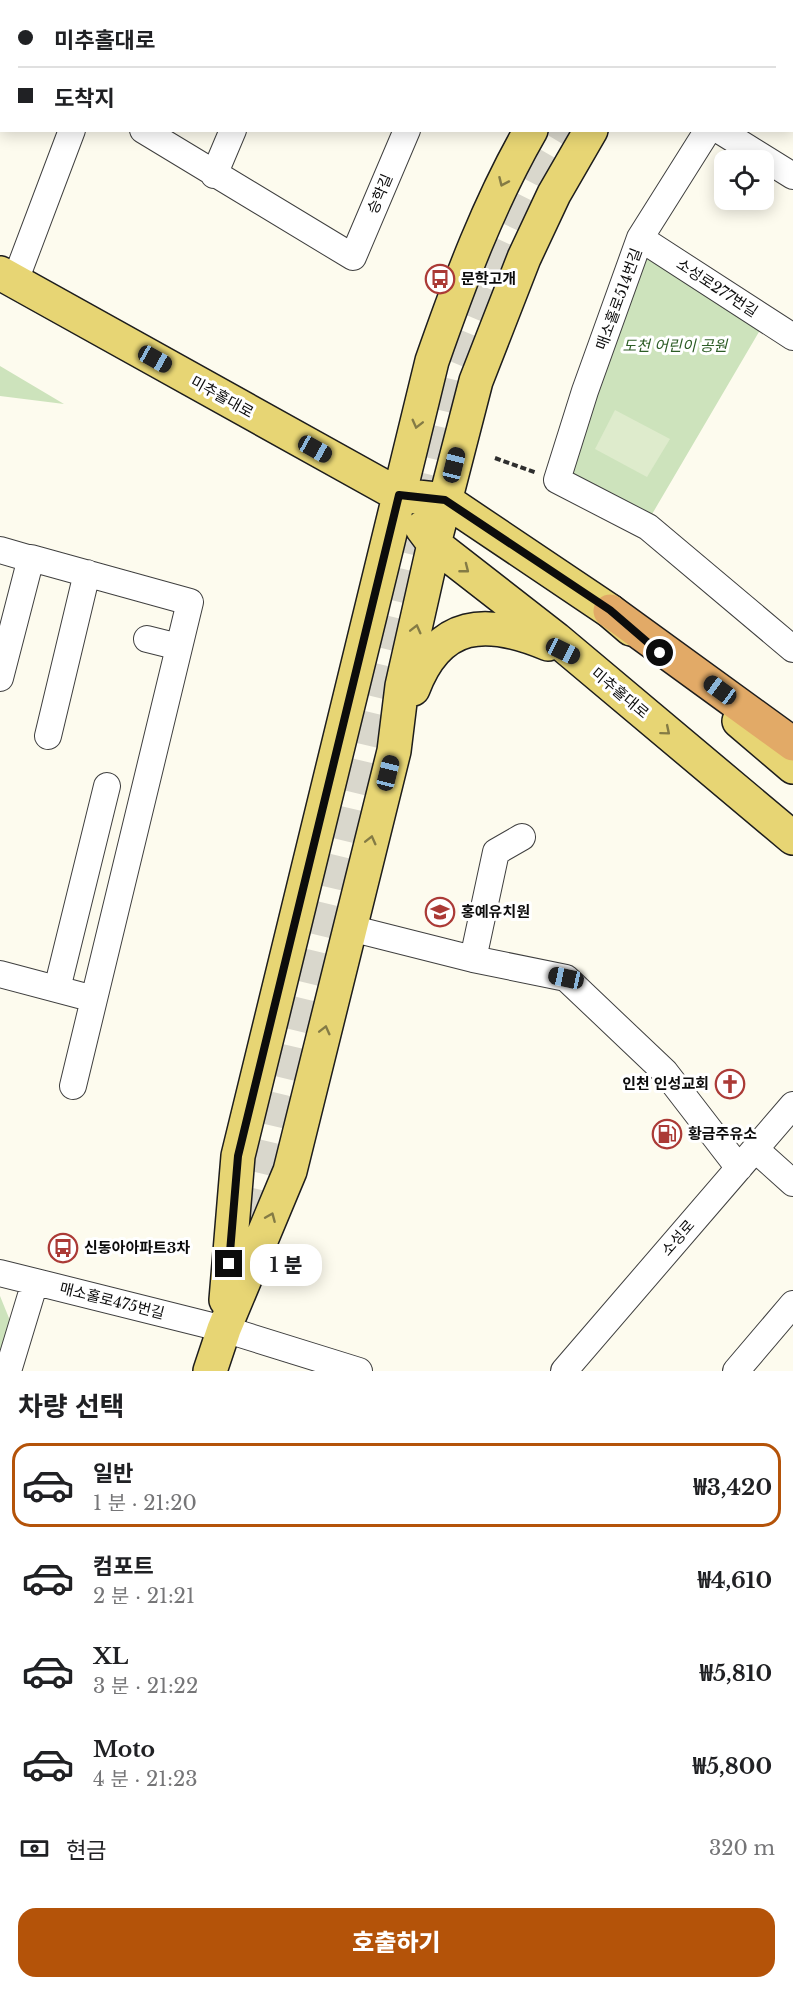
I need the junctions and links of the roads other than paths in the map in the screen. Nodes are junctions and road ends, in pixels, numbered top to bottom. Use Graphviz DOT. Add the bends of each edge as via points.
graph roads {
  1 [pos="71,132"];
  2 [pos="146,132"];
  3 [pos="232,132"];
  4 [pos="406,132"];
  5 [pos="530,132"];
  6 [pos="590,132"];
  7 [pos="707,132"];
  8 [pos="722,132"];
  9 [pos="214,175"];
  10 [pos="793,176"];
  11 [pos="640,238"];
  12 [pos="7,277"];
  13 [pos="793,337"];
  14 [pos="432,361"];
  15 [pos="476,381"];
  16 [pos="399,495"];
  17 [pos="445,500"];
  18 [pos="434,544"];
  19 [pos="0,550"];
  20 [pos="31,559"];
  21 [pos="87,573"];
  22 [pos="610,610"];
  23 [pos="147,639"];
  24 [pos="179,647"];
  25 [pos="793,649"];
  26 [pos="578,658"];
  27 [pos="0,678"];
  28 [pos="356,678"];
  29 [pos="402,686"];
  30 [pos="48,736"];
  31 [pos="793,744"];
  32 [pos="394,751"];
  33 [pos="793,767"];
  34 [pos="107,786"];
  35 [pos="522,837"];
  36 [pos="793,838"];
  37 [pos="350,928"];
  38 [pos="473,959"];
  39 [pos="0,974"];
  40 [pos="57,989"];
  41 [pos="94,999"];
  42 [pos="73,1086"];
  43 [pos="793,1105"];
  44 [pos="747,1159"];
  45 [pos="793,1184"];
  46 [pos="0,1273"];
  47 [pos="35,1282"];
  48 [pos="793,1304"];
  49 [pos="224,1329"];
  50 [pos="8,1371"];
  51 [pos="210,1371"];
  52 [pos="359,1371"];
  53 [pos="564,1371"];
  54 [pos="736,1371"];
  1 -- 12 [label="street, 미추홀대로"];
  2 -- 9 [label="street"];
  3 -- 9 [label="street"];
  4 -- 9 [label="street, 승학길" via="353,257"];
  5 -- 14 [label="main road, one-way" via="507,172 468,260"];
  6 -- 15 [label="main road" via="554,194 524,258"];
  7 -- 11 [label="street, 매소홀로514번길"];
  8 -- 10 [label="street"];
  11 -- 13 [label="street, 소성로277번길"];
  11 -- 25 [label="street, 매소홀로514번길" via="557,480 648,526"];
  12 -- 16 [label="main road, 미추홀대로"];
  14 -- 15 [label="main road" via="433,380 442,391 458,394"];
  14 -- 16 [label="main road, one-way"];
  15 -- 17 [label="main road"];
  16 -- 17 [label="main road, 미추홀대로"];
  16 -- 18 [label="main road, 미추홀대로"];
  16 -- 28 [label="main road"];
  17 -- 18 [label="main road"];
  17 -- 22 [label="main road, 미추홀대로"];
  18 -- 26 [label="main road, 미추홀대로, one-way"];
  29 -- 18 [label="main road, one-way"];
  19 -- 20 [label="street"];
  20 -- 21 [label="street"];
  20 -- 27 [label="street"];
  21 -- 24 [label="street" via="190,602"];
  21 -- 30 [label="street"];
  22 -- 31 [label="highway"];
  22 -- 33 [label="main road, 미추홀대로"];
  23 -- 24 [label="street"];
  24 -- 41 [label="street"];
  26 -- 32 [label="main road" via="504,630 476,628 453,636 432,653 419,674"];
  26 -- 36 [label="main road, 미추홀대로, one-way"];
  28 -- 29 [label="main road" via="367,658 384,652 400,663"];
  28 -- 49 [label="main road" via="238,1156"];
  29 -- 32 [label="main road"];
  37 -- 32 [label="main road, one-way"];
  34 -- 40 [label="street"];
  35 -- 38 [label="street" via="496,852"];
  37 -- 38 [label="street"];
  49 -- 37 [label="main road, one-way" via="290,1171"];
  38 -- 44 [label="street" via="566,978 665,1072"];
  39 -- 40 [label="street"];
  40 -- 41 [label="street"];
  41 -- 42 [label="street"];
  43 -- 44 [label="street, 소성로"];
  44 -- 45 [label="street"];
  44 -- 53 [label="street, 소성로"];
  46 -- 47 [label="street, 매소홀로475번길"];
  47 -- 49 [label="street, 매소홀로475번길"];
  47 -- 50 [label="street"];
  48 -- 54 [label="street"];
  49 -- 51 [label="main road"];
  49 -- 52 [label="street, 매소홀로475번길"];
}
